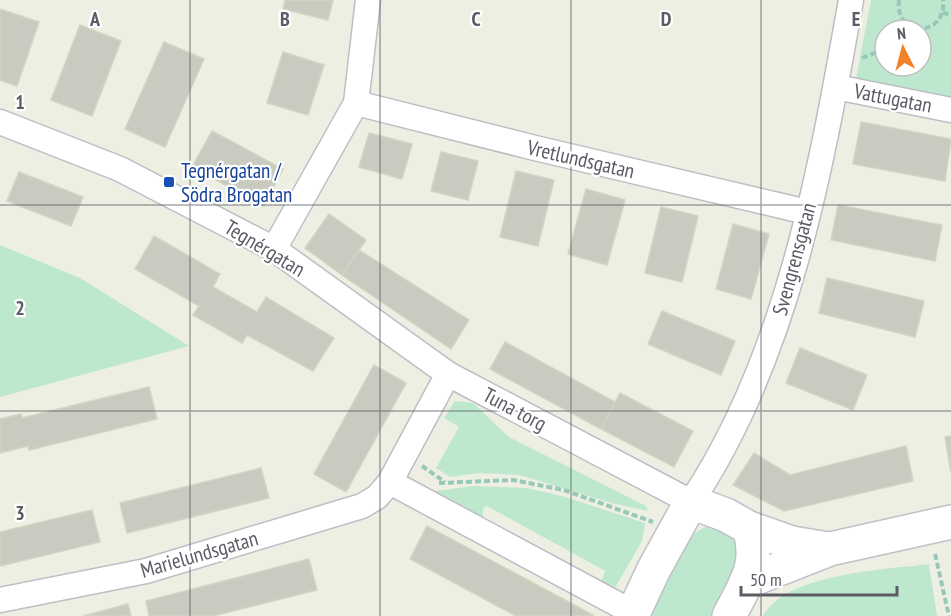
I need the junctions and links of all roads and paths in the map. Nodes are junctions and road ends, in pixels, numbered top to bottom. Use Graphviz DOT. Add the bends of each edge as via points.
graph roads {
  1 [pos="368,0"];
  2 [pos="851,0"];
  3 [pos="899,0"];
  4 [pos="943,0"];
  5 [pos="943,12"];
  6 [pos="951,16"];
  7 [pos="902,18"];
  8 [pos="933,25"];
  9 [pos="836,87"];
  10 [pos="356,103"];
  11 [pos="951,110"];
  12 [pos="0,122"];
  13 [pos="807,212"];
  14 [pos="274,249"];
  15 [pos="448,374"];
  16 [pos="405,454"];
  17 [pos="446,483"];
  18 [pos="392,485"];
  19 [pos="691,502"];
  20 [pos="951,522"];
  21 [pos="656,524"];
  22 [pos="749,528"];
  23 [pos="830,549"];
  24 [pos="934,554"];
  25 [pos="746,582"];
  26 [pos="0,600"];
  27 [pos="632,615"];
  28 [pos="947,615"];
  29 [pos="729,616"];
  1 -- 10 [label="street"];
  2 -- 9 [label="street, Svengrensgatan"];
  3 -- 7 [label="path"];
  4 -- 5 [label="path"];
  5 -- 6 [label="path"];
  5 -- 8 [label="path"];
  9 -- 11 [label="street, Vattugatan"];
  9 -- 13 [label="street, Svengrensgatan"];
  10 -- 13 [label="street, Vretlundsgatan"];
  10 -- 14 [label="street"];
  12 -- 14 [label="street, Tegnérgatan" via="120,169"];
  13 -- 19 [label="street, Svengrensgatan" via="776,328 742,413"];
  14 -- 15 [label="street, Tegnérgatan"];
  15 -- 16 [label="street"];
  15 -- 19 [label="street, Tuna torg"];
  16 -- 17 [label="path"];
  16 -- 18 [label="street"];
  17 -- 18 [label="path"];
  17 -- 21 [label="path" via="513,480 534,484 564,490"];
  18 -- 26 [label="street, Marielundsgatan" via="362,506 146,571"];
  18 -- 27 [label="street"];
  19 -- 22 [label="street" via="726,514"];
  19 -- 27 [label="street"];
  20 -- 23 [label="street"];
  22 -- 23 [label="street" via="792,543"];
  22 -- 25 [label="street" via="754,563"];
  23 -- 25 [label="street"];
  24 -- 28 [label="path"];
  25 -- 29 [label="street"];
}
